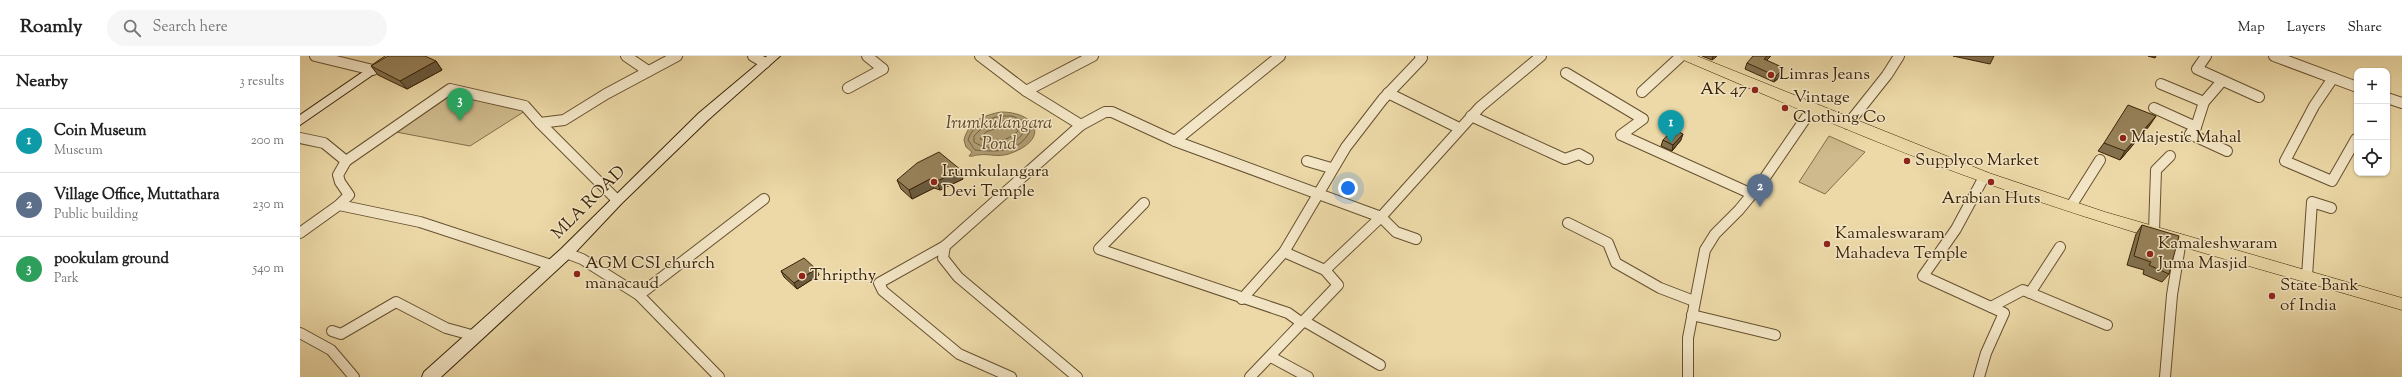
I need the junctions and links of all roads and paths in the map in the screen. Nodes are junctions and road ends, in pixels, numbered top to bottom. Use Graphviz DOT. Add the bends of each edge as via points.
graph roads {
  1 [pos="315,56"];
  2 [pos="394,56"];
  3 [pos="626,56"];
  4 [pos="677,56"];
  5 [pos="867,56"];
  6 [pos="980,56"];
  7 [pos="1093,56"];
  8 [pos="1280,56"];
  9 [pos="1420,56"];
  10 [pos="1541,56"];
  11 [pos="1681,56"];
  12 [pos="1686,56"];
  13 [pos="1899,56"];
  14 [pos="2206,56"];
  15 [pos="2274,56"];
  16 [pos="764,58"];
  17 [pos="2295,59"];
  18 [pos="373,70"];
  19 [pos="648,72"];
  20 [pos="1566,73"];
  21 [pos="2333,78"];
  22 [pos="2222,80"];
  23 [pos="2161,84"];
  24 [pos="2354,86"];
  25 [pos="848,88"];
  26 [pos="1026,91"];
  27 [pos="1642,92"];
  28 [pos="1388,93"];
  29 [pos="2259,97"];
  30 [pos="2390,99"];
  31 [pos="2204,102"];
  32 [pos="2402,103"];
  33 [pos="2154,108"];
  34 [pos="1812,109"];
  35 [pos="1471,116"];
  36 [pos="300,121"];
  37 [pos="540,123"];
  38 [pos="1848,124"];
  39 [pos="1081,125"];
  40 [pos="2196,127"];
  41 [pos="1459,128"];
  42 [pos="300,138"];
  43 [pos="1175,140"];
  44 [pos="2355,140"];
  45 [pos="2227,151"];
  46 [pos="2170,156"];
  47 [pos="1588,159"];
  48 [pos="2100,160"];
  49 [pos="346,161"];
  50 [pos="1307,161"];
  51 [pos="1332,168"];
  52 [pos="1984,177"];
  53 [pos="1319,194"];
  54 [pos="1752,194"];
  55 [pos="764,199"];
  56 [pos="617,200"];
  57 [pos="1144,203"];
  58 [pos="339,205"];
  59 [pos="2071,206"];
  60 [pos="2331,208"];
  61 [pos="1380,216"];
  62 [pos="1568,222"];
  63 [pos="2154,232"];
  64 [pos="300,233"];
  65 [pos="1416,239"];
  66 [pos="2181,240"];
  67 [pos="945,246"];
  68 [pos="2060,247"];
  69 [pos="1284,252"];
  70 [pos="566,253"];
  71 [pos="551,265"];
  72 [pos="1325,270"];
  73 [pos="2307,276"];
  74 [pos="2030,293"];
  75 [pos="639,295"];
  76 [pos="1242,299"];
  77 [pos="1694,301"];
  78 [pos="2402,304"];
  79 [pos="1991,307"];
  80 [pos="1692,315"];
  81 [pos="1303,322"];
  82 [pos="2107,325"];
  83 [pos="332,330"];
  84 [pos="300,333"];
  85 [pos="1775,335"];
  86 [pos="475,336"];
  87 [pos="1271,357"];
  88 [pos="1380,365"];
  89 [pos="354,377"];
  90 [pos="430,377"];
  91 [pos="719,377"];
  92 [pos="1011,377"];
  93 [pos="1077,377"];
  94 [pos="1250,377"];
  95 [pos="1308,377"];
  96 [pos="1688,377"];
  97 [pos="1979,377"];
  98 [pos="2165,377"];
  1 -- 18 [label="street"];
  2 -- 18 [label="street"];
  3 -- 19 [label="street"];
  4 -- 19 [label="street"];
  5 -- 25 [label="street" via="882,69"];
  6 -- 26 [label="street"];
  7 -- 26 [label="street"];
  8 -- 43 [label="street"];
  9 -- 28 [label="street" via="1422,58"];
  10 -- 35 [label="street"];
  11 -- 27 [label="street"];
  12 -- 34 [label="main road"];
  13 -- 38 [label="street"];
  14 -- 22 [label="street" via="2197,69"];
  15 -- 17 [label="street"];
  16 -- 56 [label="street, MLA ROAD"];
  17 -- 21 [label="street"];
  18 -- 36 [label="street"];
  19 -- 37 [label="street" via="564,120"];
  20 -- 54 [label="street" via="1643,119 1621,135"];
  21 -- 24 [label="street"];
  21 -- 44 [label="street" via="2314,106 2285,161 2332,181"];
  22 -- 29 [label="street"];
  22 -- 31 [label="street"];
  23 -- 31 [label="street"];
  26 -- 39 [label="street"];
  28 -- 41 [label="street"];
  28 -- 51 [label="street"];
  30 -- 32 [label="street"];
  31 -- 40 [label="street"];
  33 -- 40 [label="street"];
  34 -- 38 [label="main road"];
  34 -- 54 [label="street"];
  35 -- 41 [label="street"];
  35 -- 47 [label="street" via="1565,159 1579,154"];
  37 -- 49 [label="street" via="525,106 450,89"];
  37 -- 56 [label="street"];
  38 -- 52 [label="main road"];
  39 -- 43 [label="street" via="1105,112 1112,112"];
  39 -- 67 [label="street"];
  40 -- 45 [label="street" via="2190,134"];
  41 -- 61 [label="street"];
  42 -- 49 [label="street" via="324,143"];
  43 -- 53 [label="street"];
  46 -- 63 [label="street" via="2156,170"];
  48 -- 59 [label="street"];
  49 -- 58 [label="street" via="338,169 338,178 349,195"];
  50 -- 51 [label="street"];
  51 -- 53 [label="street"];
  52 -- 59 [label="main road"];
  52 -- 79 [label="street" via="1956,229 1923,276"];
  53 -- 61 [label="street"];
  53 -- 69 [label="street"];
  54 -- 77 [label="street" via="1714,234 1705,250"];
  55 -- 75 [label="street"];
  56 -- 70 [label="street, MLA ROAD"];
  57 -- 76 [label="street" via="1099,249"];
  58 -- 64 [label="street"];
  58 -- 71 [label="street" via="420,222"];
  59 -- 63 [label="main road"];
  60 -- 73 [label="street" via="2312,202"];
  61 -- 65 [label="street" via="1386,226 1405,238"];
  61 -- 72 [label="street"];
  62 -- 77 [label="street" via="1608,243 1616,263 1660,288"];
  63 -- 66 [label="main road"];
  66 -- 73 [label="main road"];
  66 -- 98 [label="street" via="2172,295"];
  67 -- 92 [label="street" via="879,284 883,291 959,354"];
  67 -- 93 [label="street" via="943,258 958,277"];
  68 -- 74 [label="street"];
  69 -- 72 [label="street"];
  69 -- 76 [label="street"];
  70 -- 71 [label="street, MLA ROAD"];
  70 -- 75 [label="street" via="582,259"];
  71 -- 86 [label="street, MLA ROAD"];
  72 -- 81 [label="street" via="1338,285"];
  73 -- 78 [label="main road"];
  74 -- 79 [label="street" via="2023,290"];
  74 -- 82 [label="street"];
  75 -- 91 [label="street"];
  76 -- 81 [label="street" via="1288,314"];
  77 -- 80 [label="street"];
  79 -- 97 [label="street" via="2004,313 1986,353"];
  80 -- 85 [label="street"];
  80 -- 96 [label="street" via="1688,338"];
  81 -- 87 [label="street"];
  81 -- 88 [label="street"];
  83 -- 86 [label="street" via="341,334 396,302 446,328"];
  84 -- 89 [label="street" via="331,350"];
  86 -- 90 [label="street, MLA ROAD"];
  87 -- 94 [label="street"];
  87 -- 95 [label="street"];
}
